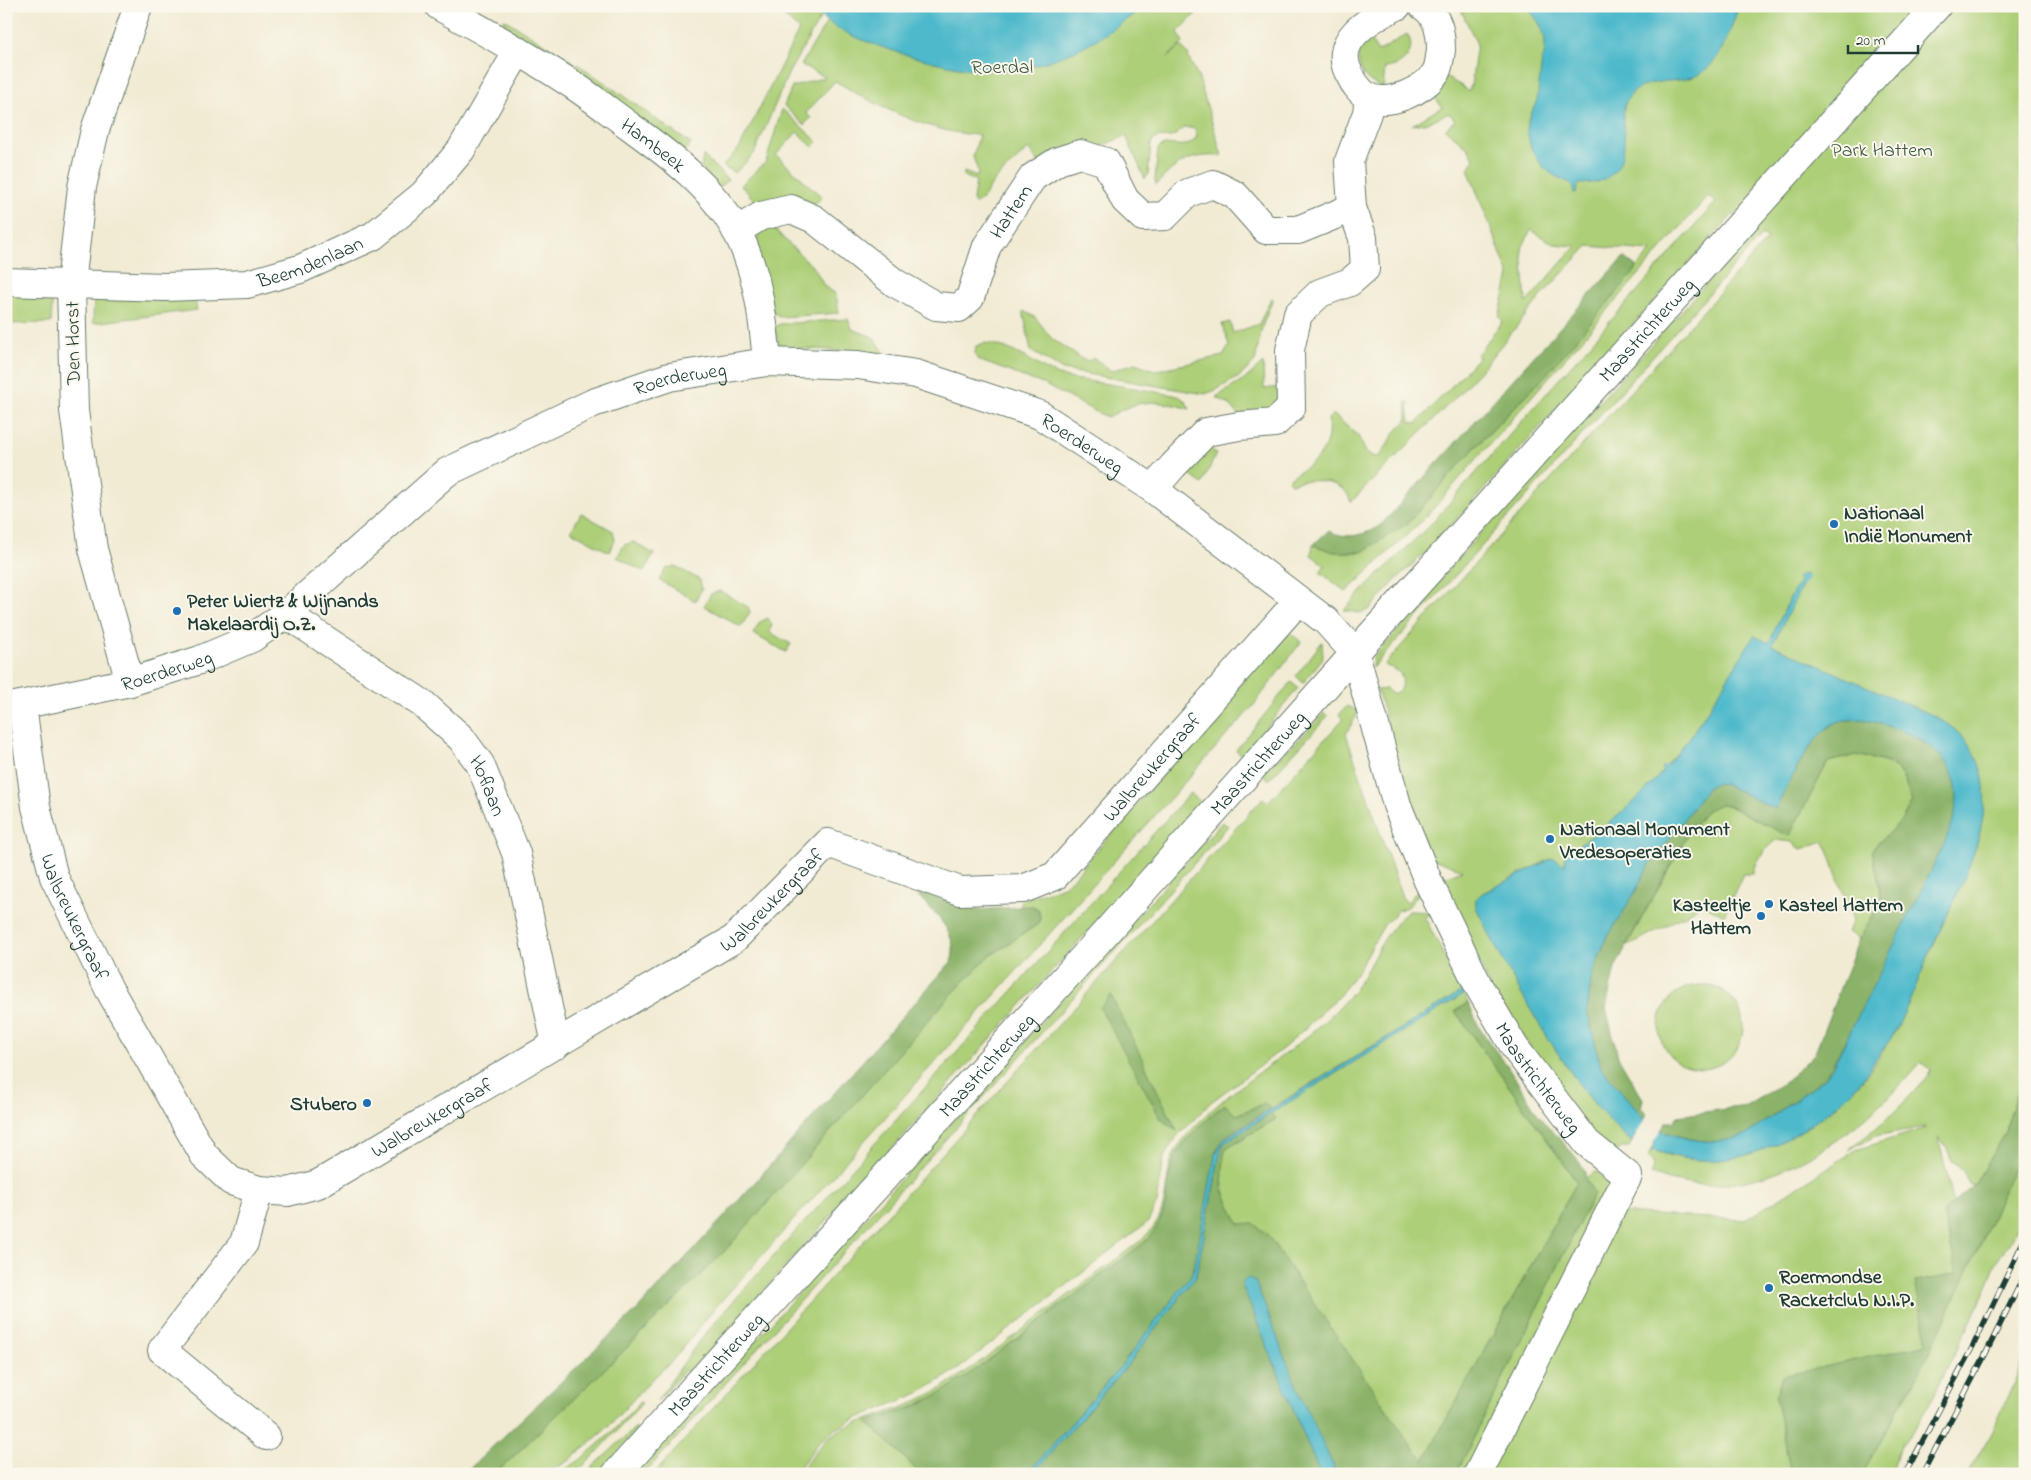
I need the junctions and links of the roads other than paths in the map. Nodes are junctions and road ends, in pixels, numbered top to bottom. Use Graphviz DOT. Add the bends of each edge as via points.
graph roads {
  1 [pos="138,6"];
  2 [pos="439,6"];
  3 [pos="1397,6"];
  4 [pos="1423,6"];
  5 [pos="1937,6"];
  6 [pos="518,51"];
  7 [pos="1369,98"];
  8 [pos="1352,208"];
  9 [pos="736,231"];
  10 [pos="6,282"];
  11 [pos="72,284"];
  12 [pos="767,362"];
  13 [pos="1153,489"];
  14 [pos="1298,601"];
  15 [pos="286,614"];
  16 [pos="1354,653"];
  17 [pos="130,682"];
  18 [pos="14,707"];
  19 [pos="556,1045"];
  20 [pos="259,1190"];
  21 [pos="266,1436"];
  22 [pos="616,1474"];
  23 [pos="1478,1474"];
  1 -- 11 [label="street, Den Horst" via="95,130 82,187"];
  2 -- 6 [label="street, Hambeek"];
  3 -- 7 [label="street" via="1356,31 1345,50 1346,70"];
  4 -- 7 [label="street" via="1436,19 1440,31 1441,51 1436,72 1421,88 1400,98"];
  5 -- 16 [label="street, Maastrichterweg"];
  6 -- 9 [label="street, Hambeek" via="576,87 682,165 716,199"];
  6 -- 11 [label="street, Beemdenlaan" via="462,150 424,194 373,236 300,269 247,284 165,287"];
  7 -- 8 [label="street" via="1368,113 1349,161"];
  8 -- 9 [label="street, Hattem" via="1298,230 1266,230 1235,195 1213,184 1188,193 1165,216 1143,217 1125,200 1106,162 1080,154 1058,161 1033,177 987,246 970,298 959,308 936,306 895,283 814,219 791,209 761,216"];
  8 -- 13 [label="street" via="1363,238 1364,269 1350,282 1320,293 1298,314 1290,350 1291,408 1275,423 1206,432"];
  9 -- 12 [label="street, Hambeek" via="753,270 764,322"];
  10 -- 11 [label="street, Beemdenlaan"];
  11 -- 17 [label="street, Den Horst" via="74,411 93,549"];
  12 -- 13 [label="street, Roerderweg" via="858,364 916,374 968,391 1040,415"];
  12 -- 15 [label="street, Roerderweg" via="669,376 593,403 447,472"];
  13 -- 14 [label="street, Roerderweg"];
  14 -- 16 [label="street, Roerderweg" via="1326,621"];
  14 -- 19 [label="street, Walbreukergraaf" via="1055,876 1023,889 960,891 828,843 734,939"];
  15 -- 17 [label="street, Roerderweg" via="252,638 200,660"];
  15 -- 19 [label="street, Hoflaan" via="423,704 461,738 480,764 516,853"];
  16 -- 22 [label="street, Maastrichterweg"];
  16 -- 23 [label="street, Maastrichterweg" via="1397,805 1428,881 1479,987 1515,1048 1587,1143 1628,1176"];
  17 -- 18 [label="street, Roerderweg"];
  18 -- 20 [label="street, Walbreukergraaf" via="54,877 104,980 204,1155 231,1181"];
  19 -- 20 [label="street, Walbreukergraaf" via="318,1184 288,1192"];
  20 -- 21 [label="street" via="244,1243 162,1350"];
}
